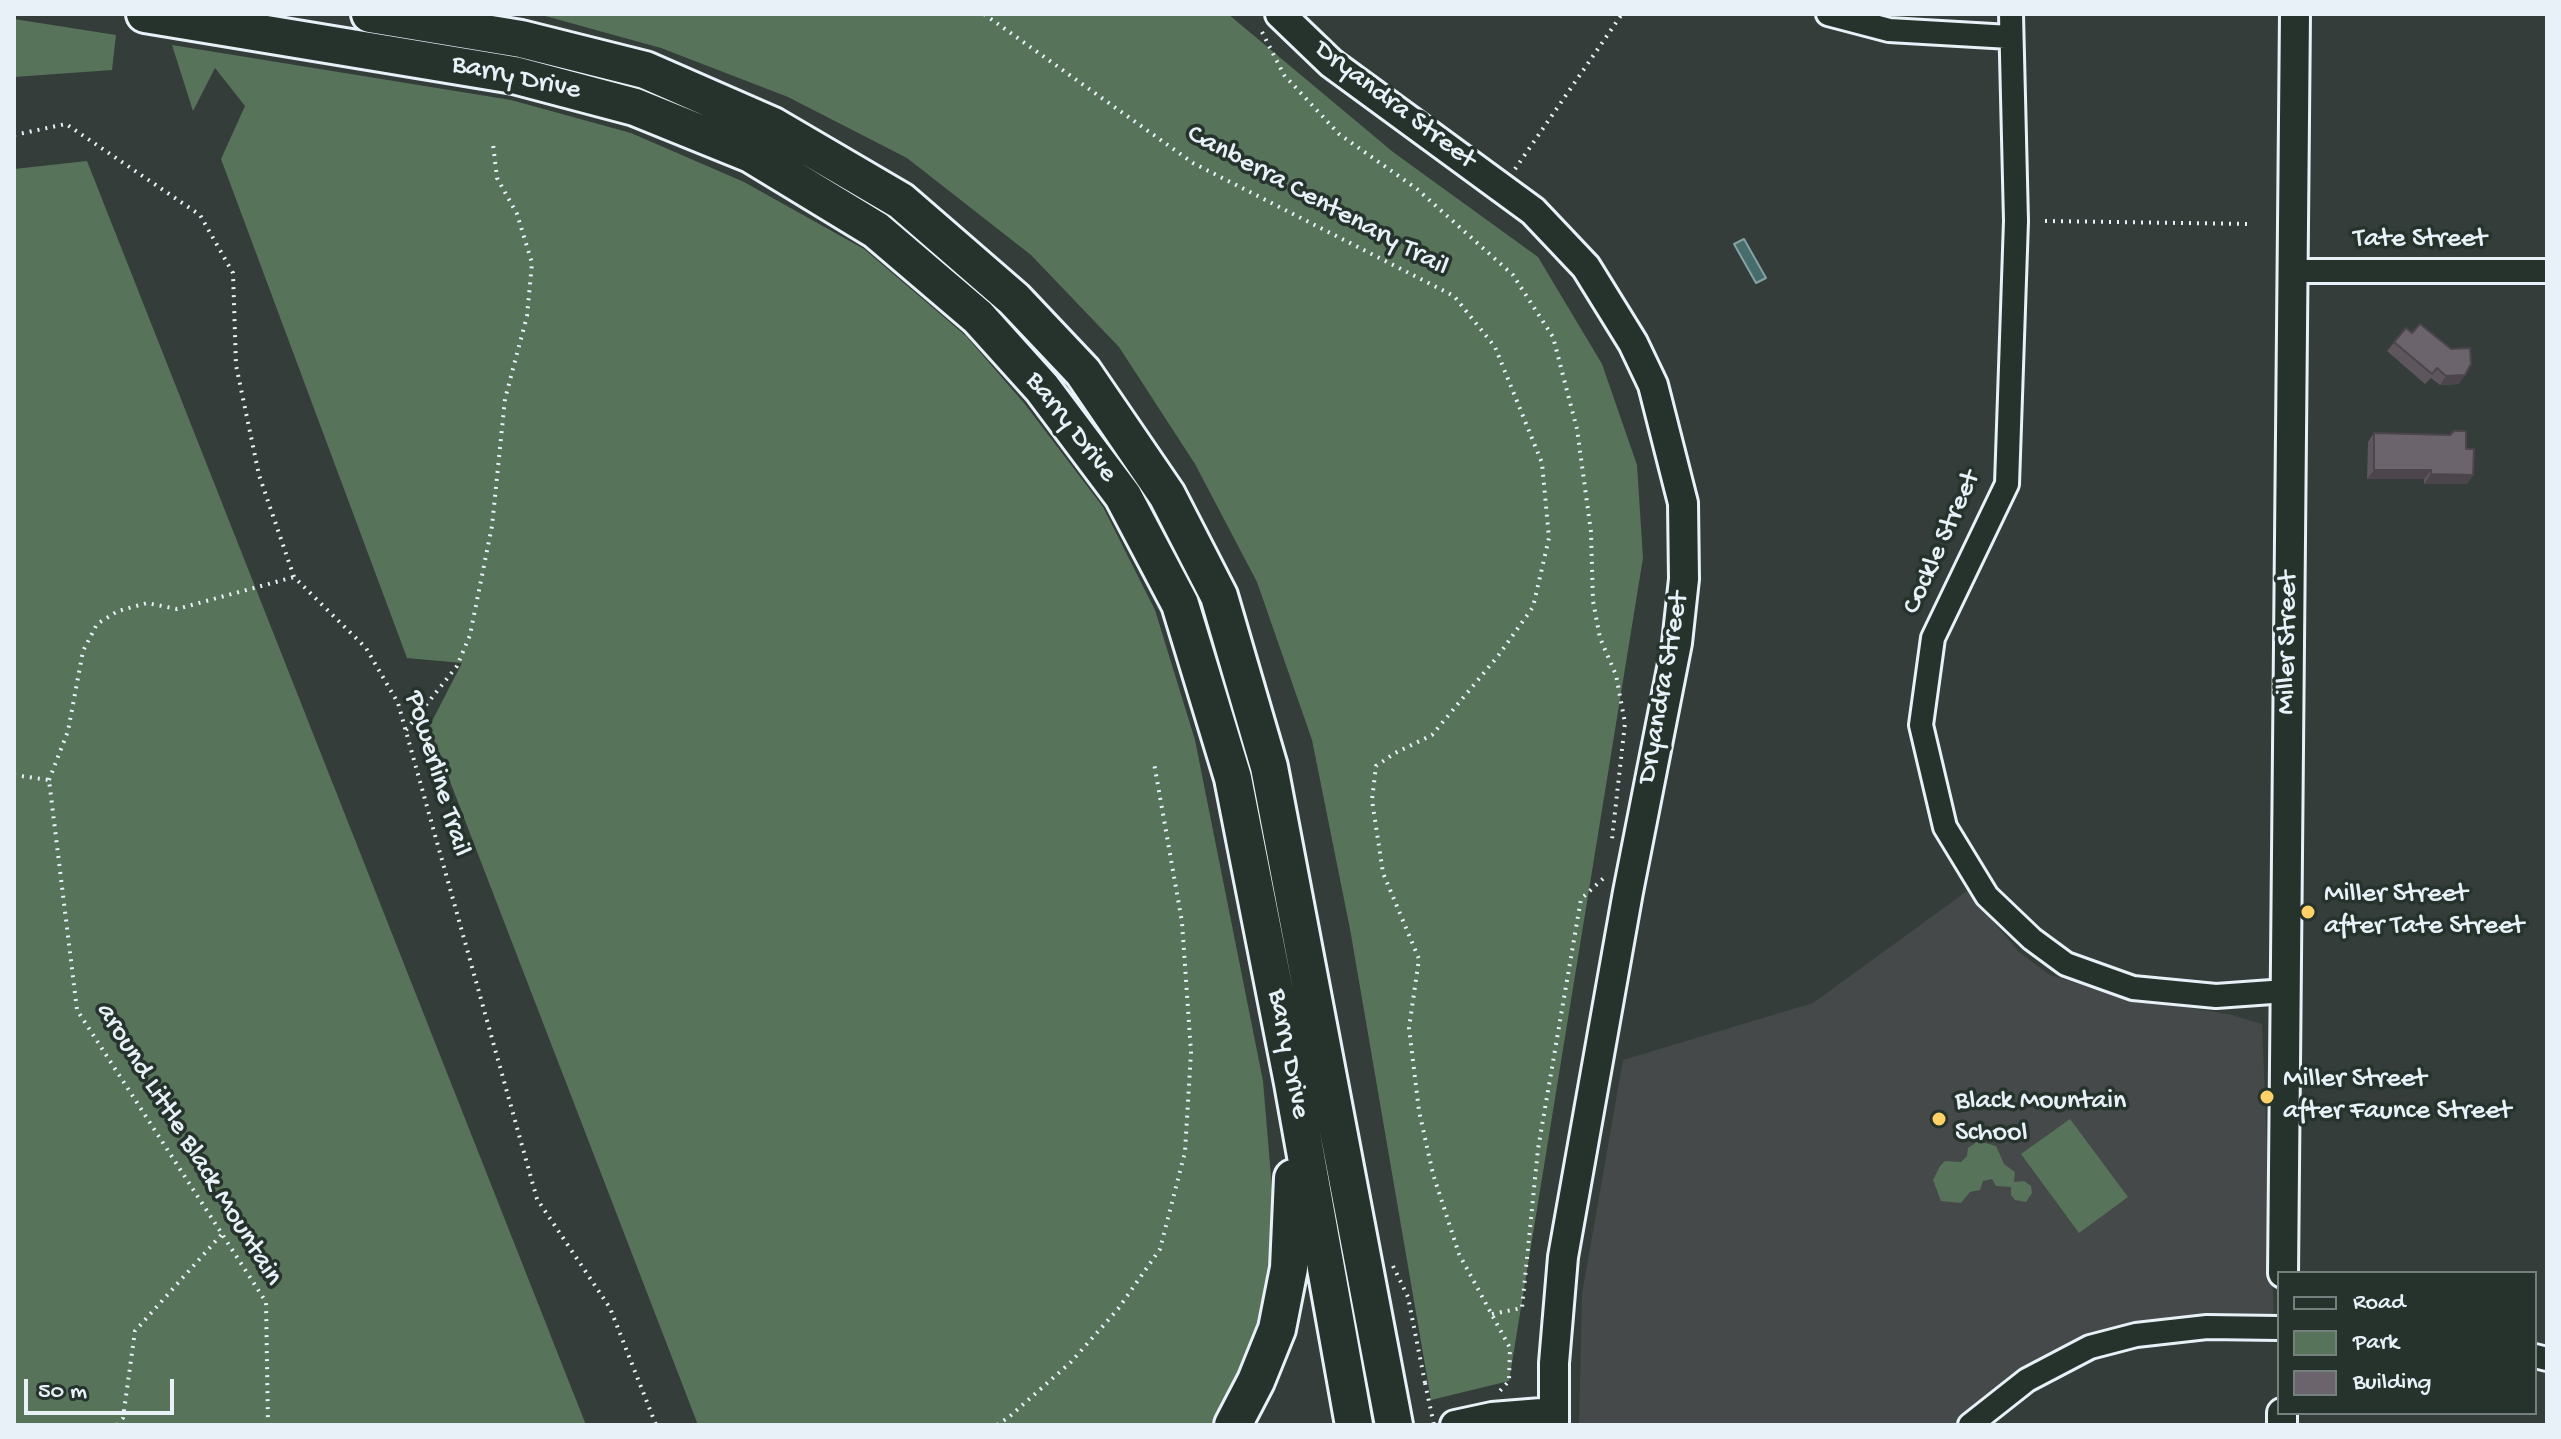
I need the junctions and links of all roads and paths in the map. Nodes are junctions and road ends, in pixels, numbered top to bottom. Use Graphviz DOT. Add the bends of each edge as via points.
graph roads {
  1 [pos="145,14"];
  2 [pos="370,14"];
  3 [pos="984,14"];
  4 [pos="1622,14"];
  5 [pos="1828,14"];
  6 [pos="2011,14"];
  7 [pos="2295,14"];
  8 [pos="1270,20"];
  9 [pos="2010,37"];
  10 [pos="14,135"];
  11 [pos="493,144"];
  12 [pos="1511,174"];
  13 [pos="2045,221"];
  14 [pos="2251,224"];
  15 [pos="2293,271"];
  16 [pos="2547,271"];
  17 [pos="294,577"];
  18 [pos="406,730"];
  19 [pos="1154,763"];
  20 [pos="14,775"];
  21 [pos="49,780"];
  22 [pos="1612,844"];
  23 [pos="1608,875"];
  24 [pos="2286,991"];
  25 [pos="1293,1083"];
  26 [pos="222,1234"];
  27 [pos="2283,1271"];
  28 [pos="1492,1314"];
  29 [pos="2277,1328"];
  30 [pos="1425,1383"];
  31 [pos="1492,1400"];
  32 [pos="1352,1415"];
  33 [pos="1554,1418"];
  34 [pos="1447,1419"];
  35 [pos="1410,1421"];
  36 [pos="117,1425"];
  37 [pos="268,1425"];
  38 [pos="656,1425"];
  39 [pos="997,1425"];
  40 [pos="1233,1425"];
  41 [pos="1434,1425"];
  42 [pos="1970,1425"];
  1 -- 25 [label="main road, Barry Drive" via="514,75 635,107 751,154 864,222 978,317 1042,388 1123,496 1180,604 1233,778"];
  2 -- 35 [label="main road, Barry Drive" via="521,39 645,70 773,126 901,201 1014,299 1083,372 1167,495 1219,596 1269,767 1387,1390"];
  3 -- 28 [label="path, Canberra Centenary Trail" via="1193,163 1454,296 1495,347 1542,463 1549,538 1533,607 1432,735 1376,766 1372,800 1383,873 1419,959 1409,1028 1433,1174 1459,1254"];
  4 -- 12 [label="path"];
  5 -- 9 [label="street" via="1889,30"];
  6 -- 9 [label="street, Cockle Street"];
  7 -- 15 [label="street, Miller Street"];
  8 -- 22 [label="path" via="1284,75 1339,134 1417,189 1513,275 1553,337 1577,429 1591,532 1593,601 1625,723"];
  8 -- 33 [label="street, Dryandra Street" via="1533,211 1586,267 1653,385 1683,503 1684,579 1677,643 1563,1257"];
  9 -- 24 [label="street, Cockle Street" via="2016,221 2007,484 1933,638 1921,725 1945,827 1987,896 2066,964 2133,988 2216,996"];
  10 -- 17 [label="path, Powerline Trail" via="66,124 200,215 233,273 236,365 259,475"];
  11 -- 18 [label="path" via="497,178 517,214 532,263 527,316 505,399 492,526 470,635 457,666"];
  13 -- 14 [label="path"];
  15 -- 16 [label="street, Tate Street"];
  15 -- 24 [label="street, Miller Street"];
  17 -- 18 [label="path, Powerline Trail" via="366,648 398,703"];
  17 -- 21 [label="path" via="177,609 147,603 97,624 83,651 68,731"];
  18 -- 38 [label="path, Powerline Trail" via="537,1199 610,1308"];
  19 -- 39 [label="path" via="1182,922 1191,1052 1185,1152 1160,1249 1118,1309 1071,1362"];
  20 -- 21 [label="path"];
  21 -- 26 [label="path, around Little Black Mountain" via="77,1010"];
  23 -- 28 [label="path" via="1581,899 1538,1149 1522,1308"];
  24 -- 27 [label="street, Miller Street"];
  25 -- 32 [label="main road, Barry Drive"];
  25 -- 40 [label="main road" via="1293,1205 1285,1295 1269,1351"];
  26 -- 36 [label="path" via="135,1331 123,1418"];
  26 -- 37 [label="path, around Little Black Mountain" via="266,1302"];
  28 -- 31 [label="path, Canberra Centenary Trail" via="1510,1348 1509,1381"];
  29 -- 42 [label="street" via="2207,1327 2136,1335 2090,1347 2027,1380"];
  30 -- 41 [label="path, bridge"];
  33 -- 34 [label="street"];
  34 -- 35 [label="path"];
}
